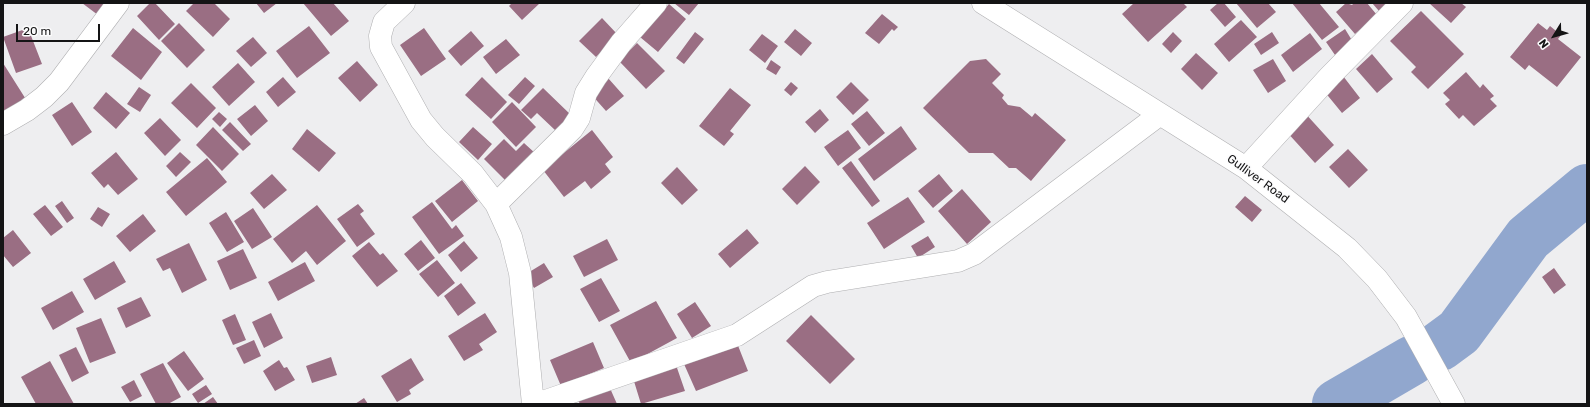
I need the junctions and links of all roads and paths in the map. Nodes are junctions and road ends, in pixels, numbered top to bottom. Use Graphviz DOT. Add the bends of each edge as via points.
graph roads {
  1 [pos="118,3"];
  2 [pos="404,3"];
  3 [pos="656,3"];
  4 [pos="982,3"];
  5 [pos="1402,3"];
  6 [pos="1159,115"];
  7 [pos="3,124"];
  8 [pos="1246,168"];
  9 [pos="496,204"];
  10 [pos="533,404"];
  11 [pos="537,404"];
  12 [pos="1454,404"];
  1 -- 7 [label="street" via="59,82 27,110"];
  2 -- 9 [label="street" via="384,22 380,36 381,47 421,120 473,174"];
  3 -- 9 [label="street" via="621,43 596,78 586,94 579,118 572,129"];
  4 -- 6 [label="street, Gulliver Road"];
  5 -- 8 [label="street" via="1330,76"];
  6 -- 8 [label="street, Gulliver Road"];
  6 -- 11 [label="street" via="969,256 958,261 813,286 737,335"];
  8 -- 12 [label="street, Gulliver Road" via="1347,248 1377,279 1406,317"];
  9 -- 10 [label="street" via="511,237 520,273"];
}
